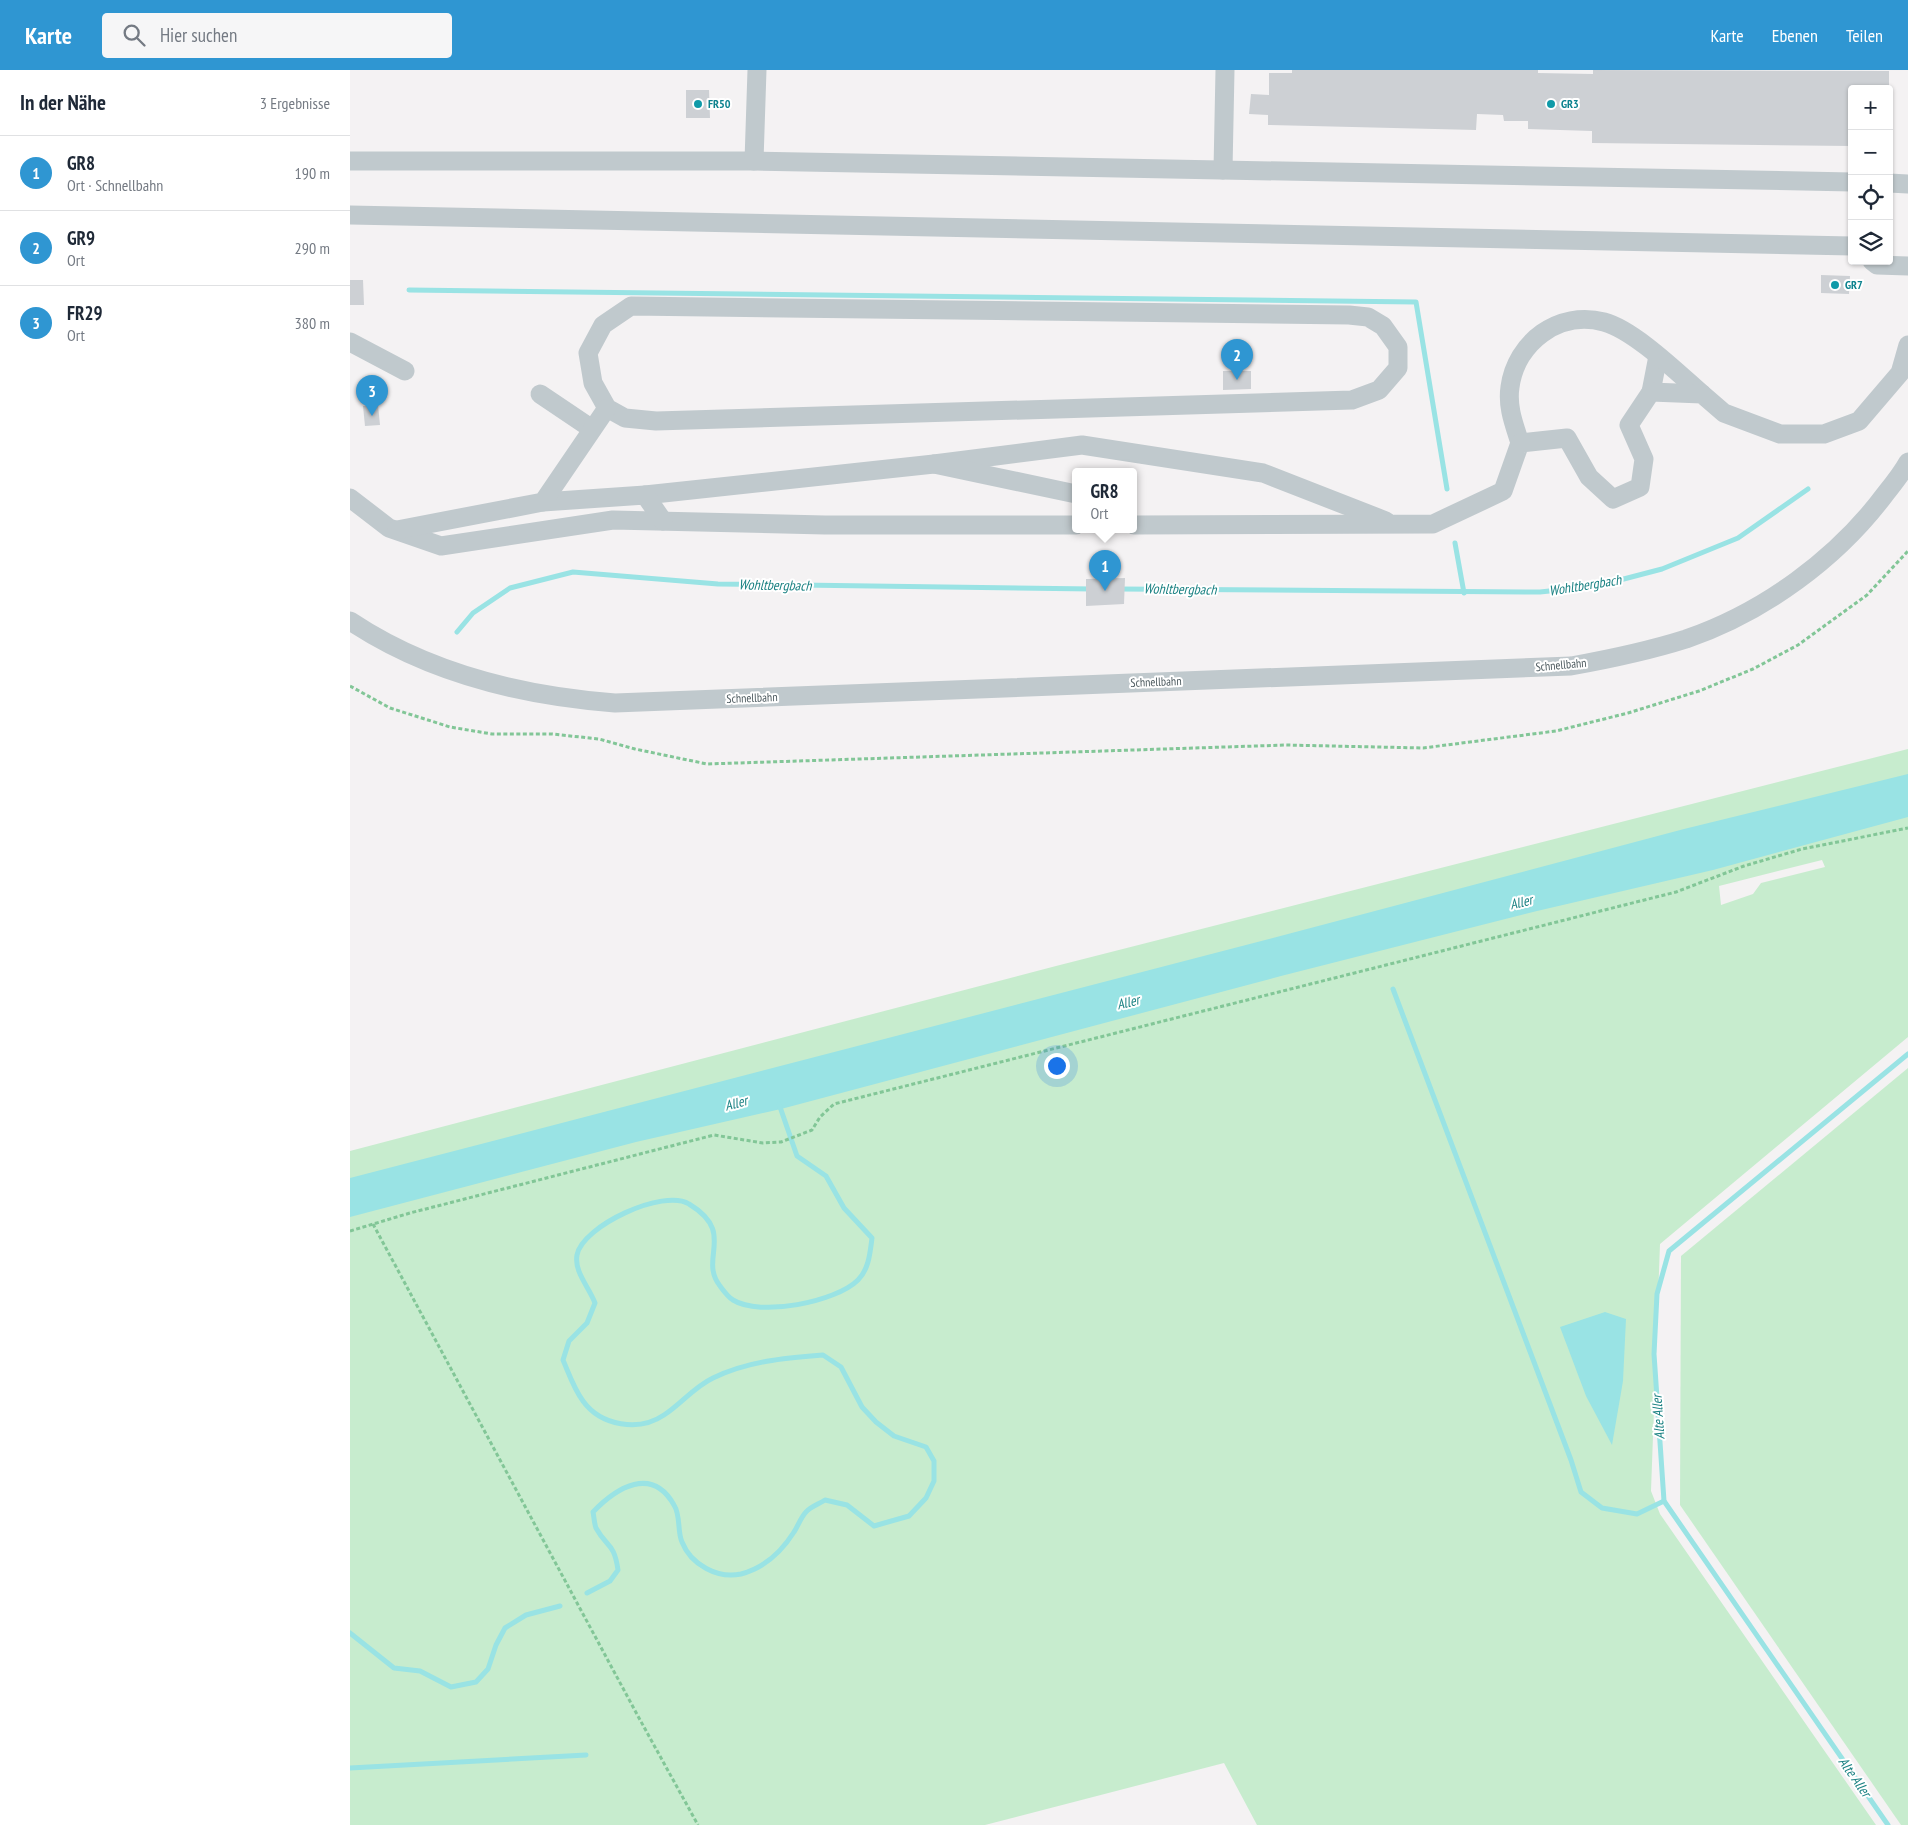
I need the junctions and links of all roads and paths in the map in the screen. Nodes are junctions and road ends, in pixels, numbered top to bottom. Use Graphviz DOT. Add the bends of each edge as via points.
graph roads {
  1 [pos="757,70"];
  2 [pos="1225,70"];
  3 [pos="350,161"];
  4 [pos="754,161"];
  5 [pos="1223,170"];
  6 [pos="1848,182"];
  7 [pos="1893,183"];
  8 [pos="1908,184"];
  9 [pos="350,215"];
  10 [pos="1848,246"];
  11 [pos="1876,265"];
  12 [pos="1908,266"];
  13 [pos="350,342"];
  14 [pos="1908,345"];
  15 [pos="1658,356"];
  16 [pos="405,371"];
  17 [pos="1651,392"];
  18 [pos="540,394"];
  19 [pos="1702,394"];
  20 [pos="607,408"];
  21 [pos="592,429"];
  22 [pos="1520,442"];
  23 [pos="1908,462"];
  24 [pos="934,464"];
  25 [pos="1072,493"];
  26 [pos="645,495"];
  27 [pos="350,498"];
  28 [pos="543,502"];
  29 [pos="663,521"];
  30 [pos="1137,524"];
  31 [pos="1396,524"];
  32 [pos="1072,525"];
  33 [pos="396,530"];
  34 [pos="1908,551"];
  35 [pos="350,621"];
  36 [pos="350,686"];
  37 [pos="1908,828"];
  38 [pos="373,1224"];
  39 [pos="350,1231"];
  40 [pos="698,1825"];
  1 -- 4 [label="street"];
  2 -- 5 [label="street"];
  3 -- 4 [label="street"];
  4 -- 5 [label="street"];
  5 -- 6 [label="street"];
  7 -- 8 [label="street"];
  9 -- 10 [label="street"];
  11 -- 12 [label="street"];
  13 -- 16 [label="street"];
  14 -- 19 [label="street" via="1900,374 1858,421 1824,434 1780,434 1724,413"];
  15 -- 17 [label="street"];
  15 -- 19 [label="street"];
  15 -- 22 [label="street" via="1604,322 1580,320 1559,323 1534,338 1519,357 1510,387 1510,413"];
  17 -- 19 [label="street"];
  17 -- 22 [label="street" via="1629,425 1644,459 1640,487 1613,499 1589,477 1567,438"];
  18 -- 21 [label="street"];
  20 -- 20 [label="street" via="625,418 656,421 1352,400 1378,390 1398,368 1398,347 1384,326 1368,317 1350,315 631,306 603,326 588,353 593,383"];
  20 -- 21 [label="street"];
  21 -- 28 [label="street"];
  22 -- 31 [label="street" via="1502,491 1433,524"];
  23 -- 35 [label="street, Schnellbahn" via="1866,520 1836,549 1800,578 1745,612 1679,641 1629,656 1571,666 615,703 569,700 475,679 380,641"];
  24 -- 25 [label="street"];
  24 -- 26 [label="street"];
  24 -- 31 [label="street" via="1082,446 1262,473"];
  26 -- 28 [label="street"];
  26 -- 29 [label="street"];
  27 -- 33 [label="street"];
  28 -- 33 [label="street"];
  29 -- 32 [label="street"];
  29 -- 33 [label="street" via="613,520 441,546"];
  30 -- 31 [label="street"];
  34 -- 36 [label="path" via="1868,595 1798,645 1753,669 1700,691 1556,731 1423,748 1286,745 707,764 600,739 552,734 492,734 450,727 390,708"];
  37 -- 38 [label="path" via="1802,849 1744,866 1676,892 834,1104 812,1130 781,1142 763,1143 714,1135"];
  38 -- 39 [label="path"];
  38 -- 40 [label="path"];
}
